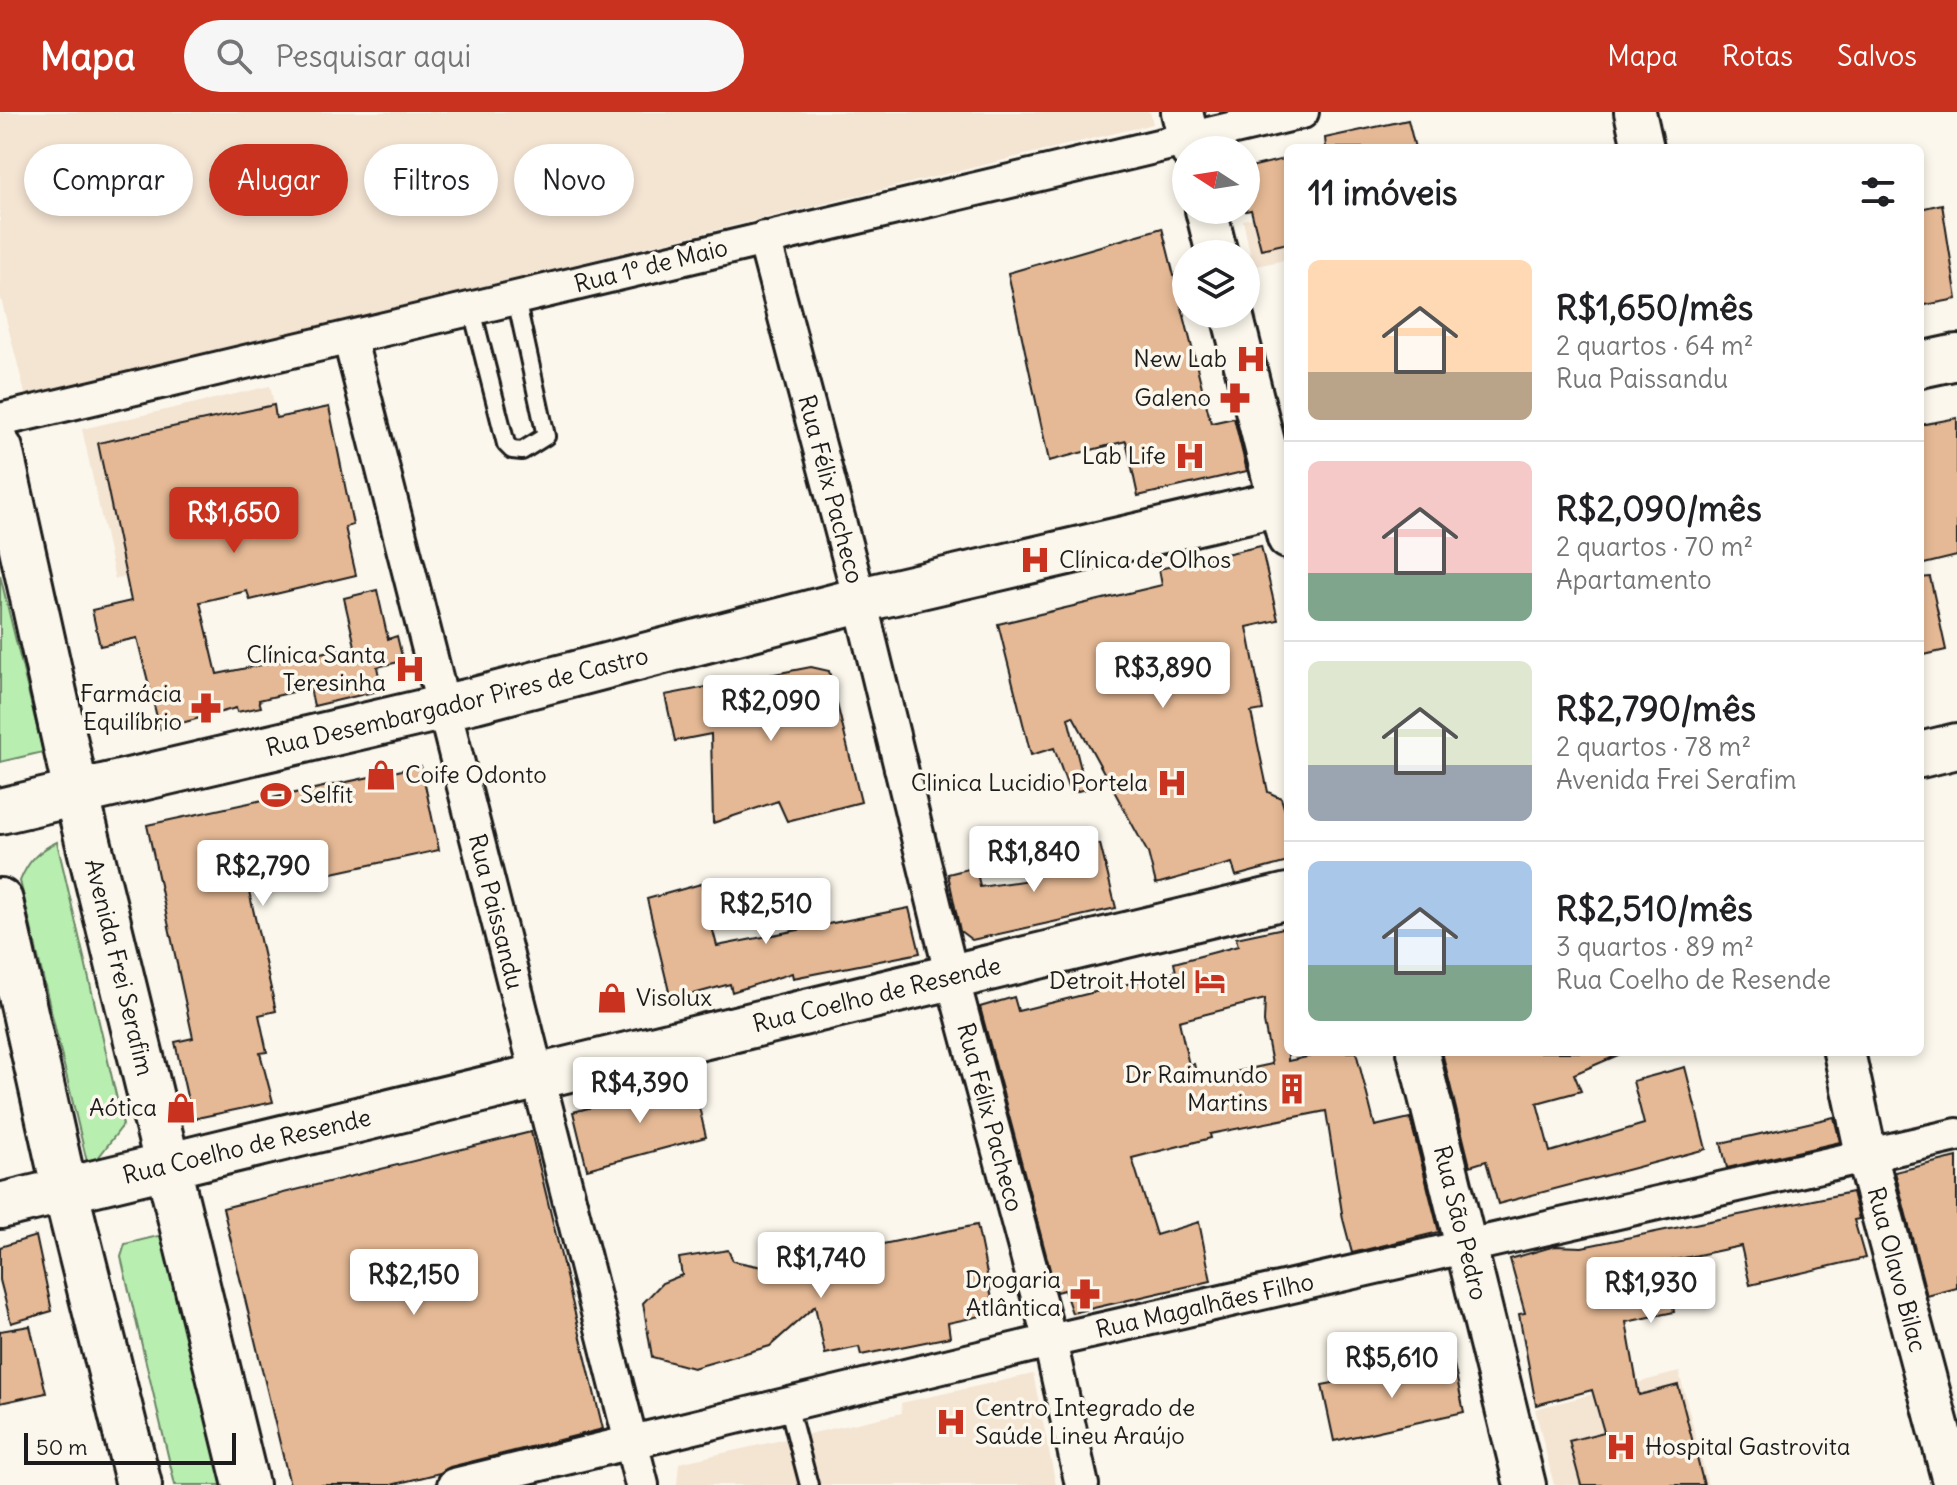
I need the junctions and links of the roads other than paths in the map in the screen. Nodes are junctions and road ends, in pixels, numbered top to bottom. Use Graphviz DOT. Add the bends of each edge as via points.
graph roads {
  1 [pos="1302,112"];
  2 [pos="1635,112"];
  3 [pos="1187,134"];
  4 [pos="1642,144"];
  5 [pos="764,238"];
  6 [pos="516,299"];
  7 [pos="472,310"];
  8 [pos="1236,328"];
  9 [pos="350,340"];
  10 [pos="1957,357"];
  11 [pos="1924,364"];
  12 [pos="0,420"];
  13 [pos="0,449"];
  14 [pos="1284,510"];
  15 [pos="1284,514"];
  16 [pos="860,600"];
  17 [pos="441,707"];
  18 [pos="1957,746"];
  19 [pos="1924,754"];
  20 [pos="76,792"];
  21 [pos="0,811"];
  22 [pos="1284,897"];
  23 [pos="0,901"];
  24 [pos="952,977"];
  25 [pos="1419,1056"];
  26 [pos="1845,1056"];
  27 [pos="538,1075"];
  28 [pos="1957,1135"];
  29 [pos="1867,1158"];
  30 [pos="166,1164"];
  31 [pos="65,1190"];
  32 [pos="0,1206"];
  33 [pos="1468,1246"];
  34 [pos="1050,1341"];
  35 [pos="788,1405"];
  36 [pos="632,1444"];
  37 [pos="139,1485"];
  38 [pos="246,1485"];
  39 [pos="454,1485"];
  40 [pos="642,1485"];
  41 [pos="809,1485"];
  42 [pos="1082,1485"];
  43 [pos="1525,1485"];
  44 [pos="1954,1485"];
  1 -- 3 [label="street, Rua 1º de Maio"];
  2 -- 4 [label="street"];
  3 -- 5 [label="street, Rua 1º de Maio"];
  5 -- 6 [label="street, Rua 1º de Maio"];
  5 -- 16 [label="street, Rua Félix Pacheco"];
  6 -- 7 [label="street, Rua 1º de Maio"];
  6 -- 7 [label="lane" via="546,436 522,451 506,444"];
  7 -- 9 [label="street, Rua 1º de Maio"];
  8 -- 14 [label="street"];
  9 -- 12 [label="street, Rua 1º de Maio"];
  9 -- 17 [label="street, Rua Paissandu"];
  10 -- 11 [label="main road"];
  13 -- 20 [label="main road, Avenida Frei Serafim"];
  15 -- 16 [label="main road, Rua Desembargador Pires de Castro"];
  16 -- 17 [label="main road, Rua Desembargador Pires de Castro"];
  16 -- 24 [label="street, Rua Félix Pacheco"];
  17 -- 20 [label="main road, Rua Desembargador Pires de Castro"];
  17 -- 27 [label="street, Rua Paissandu"];
  18 -- 19 [label="main road"];
  20 -- 21 [label="main road, Rua Desembargador Pires de Castro"];
  20 -- 30 [label="main road, Avenida Frei Serafim"];
  22 -- 24 [label="main road, Rua Coelho de Resende"];
  23 -- 31 [label="main road"];
  24 -- 27 [label="main road, Rua Coelho de Resende"];
  24 -- 34 [label="street, Rua Félix Pacheco"];
  25 -- 33 [label="street, Rua São Pedro"];
  26 -- 29 [label="street, Rua Olavo Bilac"];
  27 -- 30 [label="main road, Rua Coelho de Resende"];
  27 -- 36 [label="street, Rua Paissandu"];
  28 -- 29 [label="street, Rua Magalhães Filho"];
  29 -- 33 [label="street, Rua Magalhães Filho"];
  29 -- 44 [label="street, Rua Olavo Bilac"];
  30 -- 31 [label="main road, Rua Coelho de Resende"];
  30 -- 38 [label="main road, Avenida Frei Serafim"];
  31 -- 32 [label="main road, Rua Coelho de Resende"];
  31 -- 37 [label="main road"];
  33 -- 34 [label="street, Rua Magalhães Filho"];
  33 -- 43 [label="street, Rua São Pedro"];
  34 -- 35 [label="street, Rua Magalhães Filho"];
  34 -- 42 [label="street, Rua Félix Pacheco"];
  35 -- 36 [label="street, Rua Magalhães Filho"];
  35 -- 41 [label="lane"];
  36 -- 39 [label="street, Rua Magalhães Filho"];
  36 -- 40 [label="street, Rua Paissandu"];
}
